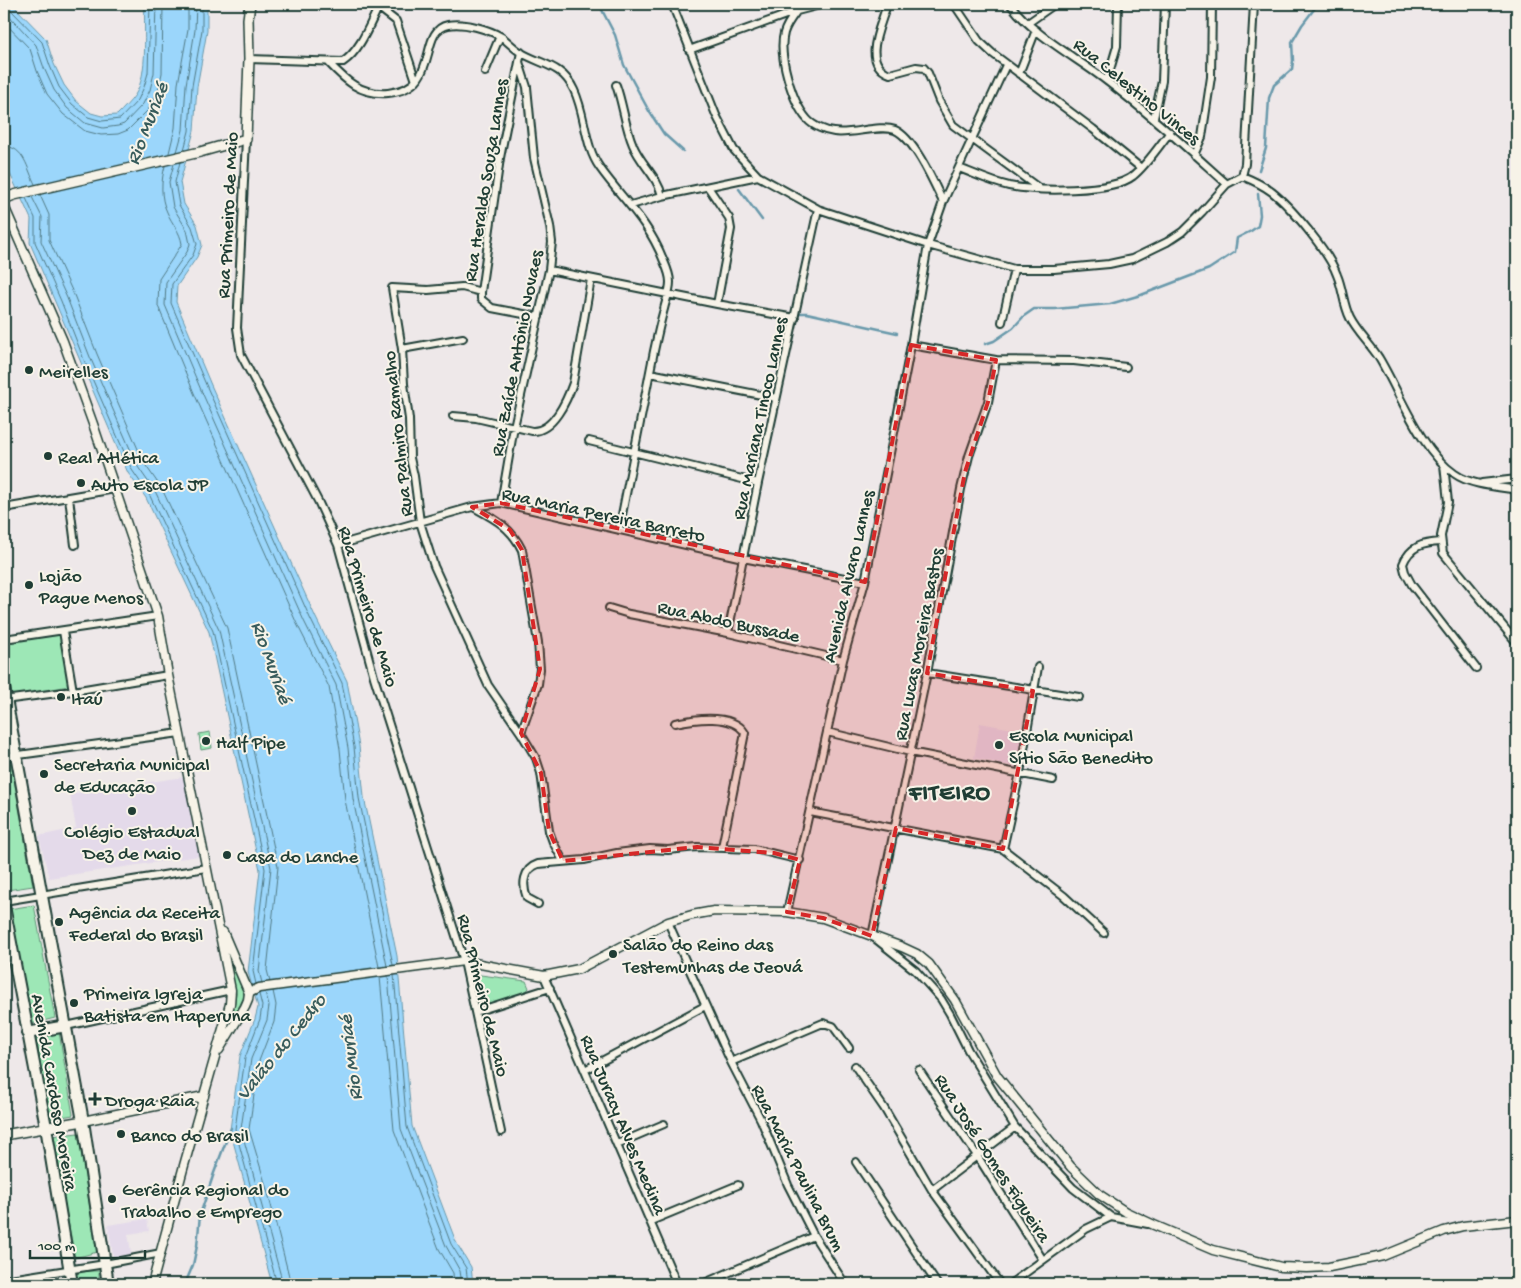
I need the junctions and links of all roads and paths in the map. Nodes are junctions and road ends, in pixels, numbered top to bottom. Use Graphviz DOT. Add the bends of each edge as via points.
graph roads {
  1 [pos="250,4"];
  2 [pos="672,4"];
  3 [pos="802,4"];
  4 [pos="824,4"];
  5 [pos="887,4"];
  6 [pos="954,4"];
  7 [pos="1010,4"];
  8 [pos="1055,4"];
  9 [pos="1118,4"];
  10 [pos="1165,4"];
  11 [pos="1212,4"];
  12 [pos="1254,4"];
  13 [pos="379,6"];
  14 [pos="797,11"];
  15 [pos="1028,23"];
  16 [pos="1036,30"];
  17 [pos="500,36"];
  18 [pos="689,50"];
  19 [pos="521,52"];
  20 [pos="249,59"];
  21 [pos="328,62"];
  22 [pos="519,62"];
  23 [pos="1006,65"];
  24 [pos="485,72"];
  25 [pos="1019,74"];
  26 [pos="1107,80"];
  27 [pos="416,81"];
  28 [pos="616,85"];
  29 [pos="1154,118"];
  30 [pos="1170,132"];
  31 [pos="246,139"];
  32 [pos="972,140"];
  33 [pos="1194,155"];
  34 [pos="958,168"];
  35 [pos="1141,168"];
  36 [pos="758,176"];
  37 [pos="1242,176"];
  38 [pos="1227,184"];
  39 [pos="708,187"];
  40 [pos="1040,189"];
  41 [pos="662,196"];
  42 [pos="4,199"];
  43 [pos="943,202"];
  44 [pos="631,205"];
  45 [pos="4,206"];
  46 [pos="818,209"];
  47 [pos="928,245"];
  48 [pos="1014,269"];
  49 [pos="549,270"];
  50 [pos="591,279"];
  51 [pos="481,292"];
  52 [pos="668,294"];
  53 [pos="716,304"];
  54 [pos="539,317"];
  55 [pos="795,318"];
  56 [pos="1002,322"];
  57 [pos="463,338"];
  58 [pos="911,344"];
  59 [pos="402,349"];
  60 [pos="996,360"];
  61 [pos="1126,367"];
  62 [pos="650,373"];
  63 [pos="776,398"];
  64 [pos="453,416"];
  65 [pos="514,427"];
  66 [pos="588,441"];
  67 [pos="634,453"];
  68 [pos="1444,465"];
  69 [pos="1517,479"];
  70 [pos="758,483"];
  71 [pos="1480,483"];
  72 [pos="115,489"];
  73 [pos="1517,490"];
  74 [pos="69,498"];
  75 [pos="501,503"];
  76 [pos="472,507"];
  77 [pos="4,508"];
  78 [pos="420,522"];
  79 [pos="619,530"];
  80 [pos="1441,542"];
  81 [pos="75,545"];
  82 [pos="338,545"];
  83 [pos="743,558"];
  84 [pos="866,582"];
  85 [pos="609,608"];
  86 [pos="158,616"];
  87 [pos="63,631"];
  88 [pos="728,633"];
  89 [pos="4,639"];
  90 [pos="1517,643"];
  91 [pos="843,660"];
  92 [pos="1038,667"];
  93 [pos="1476,668"];
  94 [pos="927,673"];
  95 [pos="168,674"];
  96 [pos="4,688"];
  97 [pos="1033,690"];
  98 [pos="73,691"];
  99 [pos="1079,697"];
  100 [pos="5,700"];
  101 [pos="675,723"];
  102 [pos="827,732"];
  103 [pos="180,733"];
  104 [pos="521,733"];
  105 [pos="910,752"];
  106 [pos="16,755"];
  107 [pos="4,757"];
  108 [pos="1020,773"];
  109 [pos="1053,780"];
  110 [pos="810,812"];
  111 [pos="896,828"];
  112 [pos="722,848"];
  113 [pos="1003,849"];
  114 [pos="800,860"];
  115 [pos="563,861"];
  116 [pos="206,868"];
  117 [pos="41,894"];
  118 [pos="4,901"];
  119 [pos="538,904"];
  120 [pos="4,906"];
  121 [pos="787,912"];
  122 [pos="668,922"];
  123 [pos="219,924"];
  124 [pos="1104,933"];
  125 [pos="872,936"];
  126 [pos="464,961"];
  127 [pos="544,976"];
  128 [pos="550,988"];
  129 [pos="231,990"];
  130 [pos="249,993"];
  131 [pos="705,1006"];
  132 [pos="475,1012"];
  133 [pos="66,1026"];
  134 [pos="27,1033"];
  135 [pos="849,1048"];
  136 [pos="215,1057"];
  137 [pos="731,1062"];
  138 [pos="855,1066"];
  139 [pos="585,1070"];
  140 [pos="919,1070"];
  141 [pos="204,1096"];
  142 [pos="83,1121"];
  143 [pos="664,1124"];
  144 [pos="46,1127"];
  145 [pos="1015,1127"];
  146 [pos="501,1132"];
  147 [pos="4,1135"];
  148 [pos="616,1144"];
  149 [pos="978,1157"];
  150 [pos="856,1162"];
  151 [pos="738,1185"];
  152 [pos="932,1190"];
  153 [pos="1111,1217"];
  154 [pos="1517,1220"];
  155 [pos="651,1221"];
  156 [pos="1154,1225"];
  157 [pos="814,1236"];
  158 [pos="161,1253"];
  159 [pos="1043,1260"];
  160 [pos="105,1264"];
  161 [pos="69,1269"];
  162 [pos="4,1280"];
  163 [pos="72,1284"];
  164 [pos="108,1284"];
  165 [pos="152,1284"];
  166 [pos="677,1284"];
  167 [pos="702,1284"];
  168 [pos="846,1284"];
  169 [pos="936,1284"];
  170 [pos="1000,1284"];
  171 [pos="1010,1284"];
  1 -- 20 [label="main road, Rua Primeiro de Maio"];
  2 -- 18 [label="street"];
  3 -- 14 [label="street"];
  4 -- 14 [label="street"];
  5 -- 32 [label="street" via="874,44 878,63 890,74 924,68 947,116"];
  6 -- 23 [label="street" via="978,41"];
  7 -- 15 [label="street, Rua Celestino Vinces"];
  8 -- 15 [label="street"];
  9 -- 26 [label="street" via="1117,46"];
  10 -- 29 [label="street" via="1162,81"];
  11 -- 33 [label="street" via="1211,77 1202,137"];
  12 -- 37 [label="street"];
  13 -- 21 [label="street" via="348,58 343,62"];
  13 -- 27 [label="street" via="396,21"];
  14 -- 18 [label="street"];
  14 -- 43 [label="street" via="784,32 782,46 790,85 807,119 836,133 894,129 914,148"];
  15 -- 16 [label="street, Rua Celestino Vinces"];
  16 -- 25 [label="street"];
  16 -- 26 [label="street, Rua Celestino Vinces"];
  17 -- 19 [label="street"];
  17 -- 24 [label="street"];
  17 -- 27 [label="street" via="466,26 448,25 439,29"];
  18 -- 36 [label="street" via="734,150"];
  19 -- 22 [label="street, Rua Heraldo Souza Lannes"];
  19 -- 44 [label="street" via="552,66 568,80 574,89 591,152 599,167"];
  20 -- 21 [label="street"];
  20 -- 31 [label="main road, Rua Primeiro de Maio"];
  21 -- 27 [label="street" via="349,81 374,94 398,92"];
  22 -- 49 [label="street, Rua Zaíde Antônio Novaes" via="530,102 536,172 550,226"];
  22 -- 51 [label="street, Rua Heraldo Souza Lannes" via="500,158"];
  23 -- 25 [label="street"];
  23 -- 32 [label="street, Avenida Alvaro Lannes"];
  25 -- 35 [label="street"];
  26 -- 29 [label="street, Rua Celestino Vinces"];
  28 -- 41 [label="street" via="632,143"];
  29 -- 30 [label="street, Rua Celestino Vinces"];
  30 -- 33 [label="street, Rua Celestino Vinces"];
  30 -- 35 [label="street"];
  31 -- 42 [label="main road"];
  31 -- 82 [label="street, Rua Primeiro de Maio" via="238,328 241,355"];
  32 -- 34 [label="street, Avenida Alvaro Lannes"];
  32 -- 40 [label="street"];
  33 -- 38 [label="street, Rua Celestino Vinces"];
  34 -- 40 [label="street" via="993,182"];
  34 -- 43 [label="street, Avenida Alvaro Lannes"];
  35 -- 40 [label="street" via="1133,177 1107,186"];
  36 -- 39 [label="street"];
  36 -- 46 [label="street"];
  37 -- 38 [label="street"];
  37 -- 68 [label="street" via="1261,184 1283,202 1327,256 1338,276 1354,326 1369,342 1412,420"];
  38 -- 48 [label="street" via="1182,232 1144,254 1109,264"];
  39 -- 41 [label="street"];
  39 -- 53 [label="street" via="729,218 731,229"];
  41 -- 44 [label="street"];
  43 -- 47 [label="street, Avenida Alvaro Lannes"];
  44 -- 52 [label="street" via="656,242 669,276"];
  45 -- 72 [label="street" via="63,341"];
  46 -- 47 [label="street"];
  46 -- 55 [label="street, Rua Mariana Tinoco Lannes"];
  47 -- 48 [label="street"];
  47 -- 58 [label="street, Avenida Alvaro Lannes"];
  48 -- 56 [label="street"];
  49 -- 50 [label="street"];
  49 -- 54 [label="street, Rua Zaíde Antônio Novaes"];
  50 -- 52 [label="street"];
  50 -- 65 [label="street" via="569,394 553,420 542,430"];
  51 -- 54 [label="street, Rua Heraldo Souza Lannes" via="481,299 492,308"];
  51 -- 59 [label="street, Rua Palmiro Ramalho" via="462,287 434,290 392,288"];
  52 -- 53 [label="street"];
  52 -- 62 [label="street"];
  53 -- 55 [label="street"];
  54 -- 65 [label="street, Rua Zaíde Antônio Novaes"];
  55 -- 63 [label="street, Rua Mariana Tinoco Lannes"];
  57 -- 59 [label="street"];
  58 -- 60 [label="street"];
  58 -- 84 [label="street, Avenida Alvaro Lannes"];
  59 -- 78 [label="street, Rua Palmiro Ramalho" via="410,458"];
  60 -- 61 [label="street" via="1074,360"];
  60 -- 94 [label="street, Rua Lucas Moreira Bastos" via="988,402 961,489"];
  62 -- 63 [label="street"];
  62 -- 67 [label="street"];
  63 -- 70 [label="street, Rua Mariana Tinoco Lannes"];
  64 -- 65 [label="street"];
  65 -- 75 [label="street, Rua Zaíde Antônio Novaes"];
  66 -- 67 [label="street"];
  67 -- 70 [label="street"];
  67 -- 79 [label="street"];
  68 -- 71 [label="street" via="1464,479"];
  68 -- 80 [label="street" via="1448,502"];
  69 -- 71 [label="street"];
  70 -- 83 [label="street, Rua Mariana Tinoco Lannes"];
  71 -- 73 [label="street"];
  72 -- 74 [label="street"];
  72 -- 86 [label="street"];
  74 -- 77 [label="street"];
  74 -- 81 [label="street"];
  75 -- 76 [label="street, Rua Maria Pereira Barreto"];
  75 -- 79 [label="street, Rua Maria Pereira Barreto"];
  76 -- 78 [label="street, Rua Maria Pereira Barreto"];
  76 -- 104 [label="street" via="510,530 522,550 540,669"];
  78 -- 82 [label="street, Rua Maria Pereira Barreto"];
  78 -- 104 [label="street, Rua Palmiro Ramalho" via="434,566 488,685"];
  79 -- 83 [label="street, Rua Maria Pereira Barreto"];
  80 -- 90 [label="street" via="1443,552"];
  80 -- 93 [label="street" via="1423,544 1411,550 1403,564 1404,572"];
  82 -- 126 [label="street, Rua Primeiro de Maio" via="374,677"];
  83 -- 84 [label="street, Rua Maria Pereira Barreto"];
  83 -- 88 [label="street, Rua Mariana Tinoco Lannes"];
  84 -- 91 [label="street, Avenida Alvaro Lannes"];
  85 -- 88 [label="street, Rua Abdo Bussade"];
  86 -- 87 [label="street"];
  86 -- 95 [label="street"];
  87 -- 89 [label="street"];
  87 -- 98 [label="street"];
  88 -- 91 [label="street, Rua Abdo Bussade"];
  91 -- 102 [label="street, Avenida Alvaro Lannes"];
  92 -- 97 [label="street"];
  94 -- 97 [label="street"];
  94 -- 105 [label="street, Rua Lucas Moreira Bastos"];
  95 -- 98 [label="street"];
  95 -- 103 [label="street"];
  96 -- 100 [label="highway, Avenida Cardoso Moreira"];
  97 -- 99 [label="street"];
  97 -- 108 [label="street"];
  98 -- 100 [label="street"];
  100 -- 106 [label="highway, Avenida Cardoso Moreira"];
  101 -- 112 [label="street" via="715,719 741,727 744,733"];
  102 -- 105 [label="street"];
  102 -- 110 [label="street, Avenida Alvaro Lannes"];
  103 -- 106 [label="street"];
  103 -- 116 [label="street"];
  104 -- 115 [label="street, Rua Palmiro Ramalho" via="536,758 549,831"];
  105 -- 108 [label="street"];
  105 -- 111 [label="street, Rua Lucas Moreira Bastos"];
  106 -- 107 [label="street"];
  106 -- 117 [label="highway, Avenida Cardoso Moreira"];
  108 -- 109 [label="street"];
  108 -- 113 [label="street"];
  110 -- 111 [label="street"];
  110 -- 114 [label="street, Avenida Alvaro Lannes"];
  111 -- 113 [label="street"];
  111 -- 125 [label="street, Rua Lucas Moreira Bastos"];
  112 -- 114 [label="street" via="754,849"];
  112 -- 115 [label="street" via="650,849"];
  113 -- 124 [label="street" via="1064,896"];
  114 -- 121 [label="street, Avenida Alvaro Lannes"];
  115 -- 119 [label="street" via="538,864 528,870 524,891 527,898"];
  116 -- 117 [label="street"];
  116 -- 123 [label="street"];
  117 -- 118 [label="street"];
  117 -- 133 [label="highway, Avenida Cardoso Moreira"];
  120 -- 134 [label="highway, Avenida Cardoso Moreira"];
  121 -- 122 [label="street" via="714,911"];
  121 -- 125 [label="street" via="823,918"];
  122 -- 127 [label="street" via="579,969"];
  122 -- 131 [label="street, Rua Maria Paulina Brum"];
  123 -- 129 [label="street"];
  123 -- 130 [label="street"];
  125 -- 145 [label="street" via="916,971 941,999"];
  125 -- 156 [label="street" via="916,954 928,964 955,1000 997,1076 1070,1167 1126,1212"];
  126 -- 127 [label="street"];
  126 -- 130 [label="street" via="259,988"];
  126 -- 132 [label="street, Rua Primeiro de Maio"];
  127 -- 128 [label="street, Rua Juracy Alves Medina"];
  128 -- 132 [label="street"];
  128 -- 139 [label="street, Rua Juracy Alves Medina"];
  129 -- 133 [label="street"];
  129 -- 136 [label="street"];
  130 -- 136 [label="street" via="245,1007"];
  131 -- 137 [label="street, Rua Maria Paulina Brum"];
  131 -- 139 [label="street"];
  132 -- 146 [label="street, Rua Primeiro de Maio"];
  133 -- 134 [label="highway"];
  133 -- 142 [label="highway, Avenida Cardoso Moreira"];
  134 -- 144 [label="highway, Avenida Cardoso Moreira"];
  135 -- 137 [label="street" via="833,1026 824,1024"];
  136 -- 141 [label="street"];
  137 -- 157 [label="street, Rua Maria Paulina Brum"];
  138 -- 152 [label="street"];
  139 -- 148 [label="street, Rua Juracy Alves Medina"];
  140 -- 149 [label="street, Rua José Gomes Figueira"];
  141 -- 142 [label="street"];
  141 -- 158 [label="street"];
  142 -- 144 [label="main road"];
  142 -- 160 [label="highway, Avenida Cardoso Moreira"];
  143 -- 148 [label="street"];
  144 -- 147 [label="main road"];
  144 -- 161 [label="highway, Avenida Cardoso Moreira"];
  145 -- 149 [label="street"];
  145 -- 153 [label="street" via="1073,1188"];
  148 -- 155 [label="street, Rua Juracy Alves Medina"];
  149 -- 152 [label="street"];
  149 -- 159 [label="street, Rua José Gomes Figueira"];
  150 -- 169 [label="street"];
  151 -- 155 [label="street"];
  152 -- 170 [label="street"];
  153 -- 156 [label="street"];
  153 -- 159 [label="street" via="1086,1229"];
  154 -- 156 [label="street" via="1463,1226 1383,1256 1307,1268 1281,1267 1212,1250"];
  155 -- 166 [label="street, Rua Juracy Alves Medina"];
  157 -- 167 [label="street"];
  157 -- 168 [label="street, Rua Maria Paulina Brum"];
  158 -- 160 [label="street"];
  158 -- 165 [label="street"];
  159 -- 171 [label="street"];
  160 -- 161 [label="street"];
  160 -- 164 [label="highway, Avenida Cardoso Moreira"];
  161 -- 162 [label="street"];
  161 -- 163 [label="highway, Avenida Cardoso Moreira"];
}
